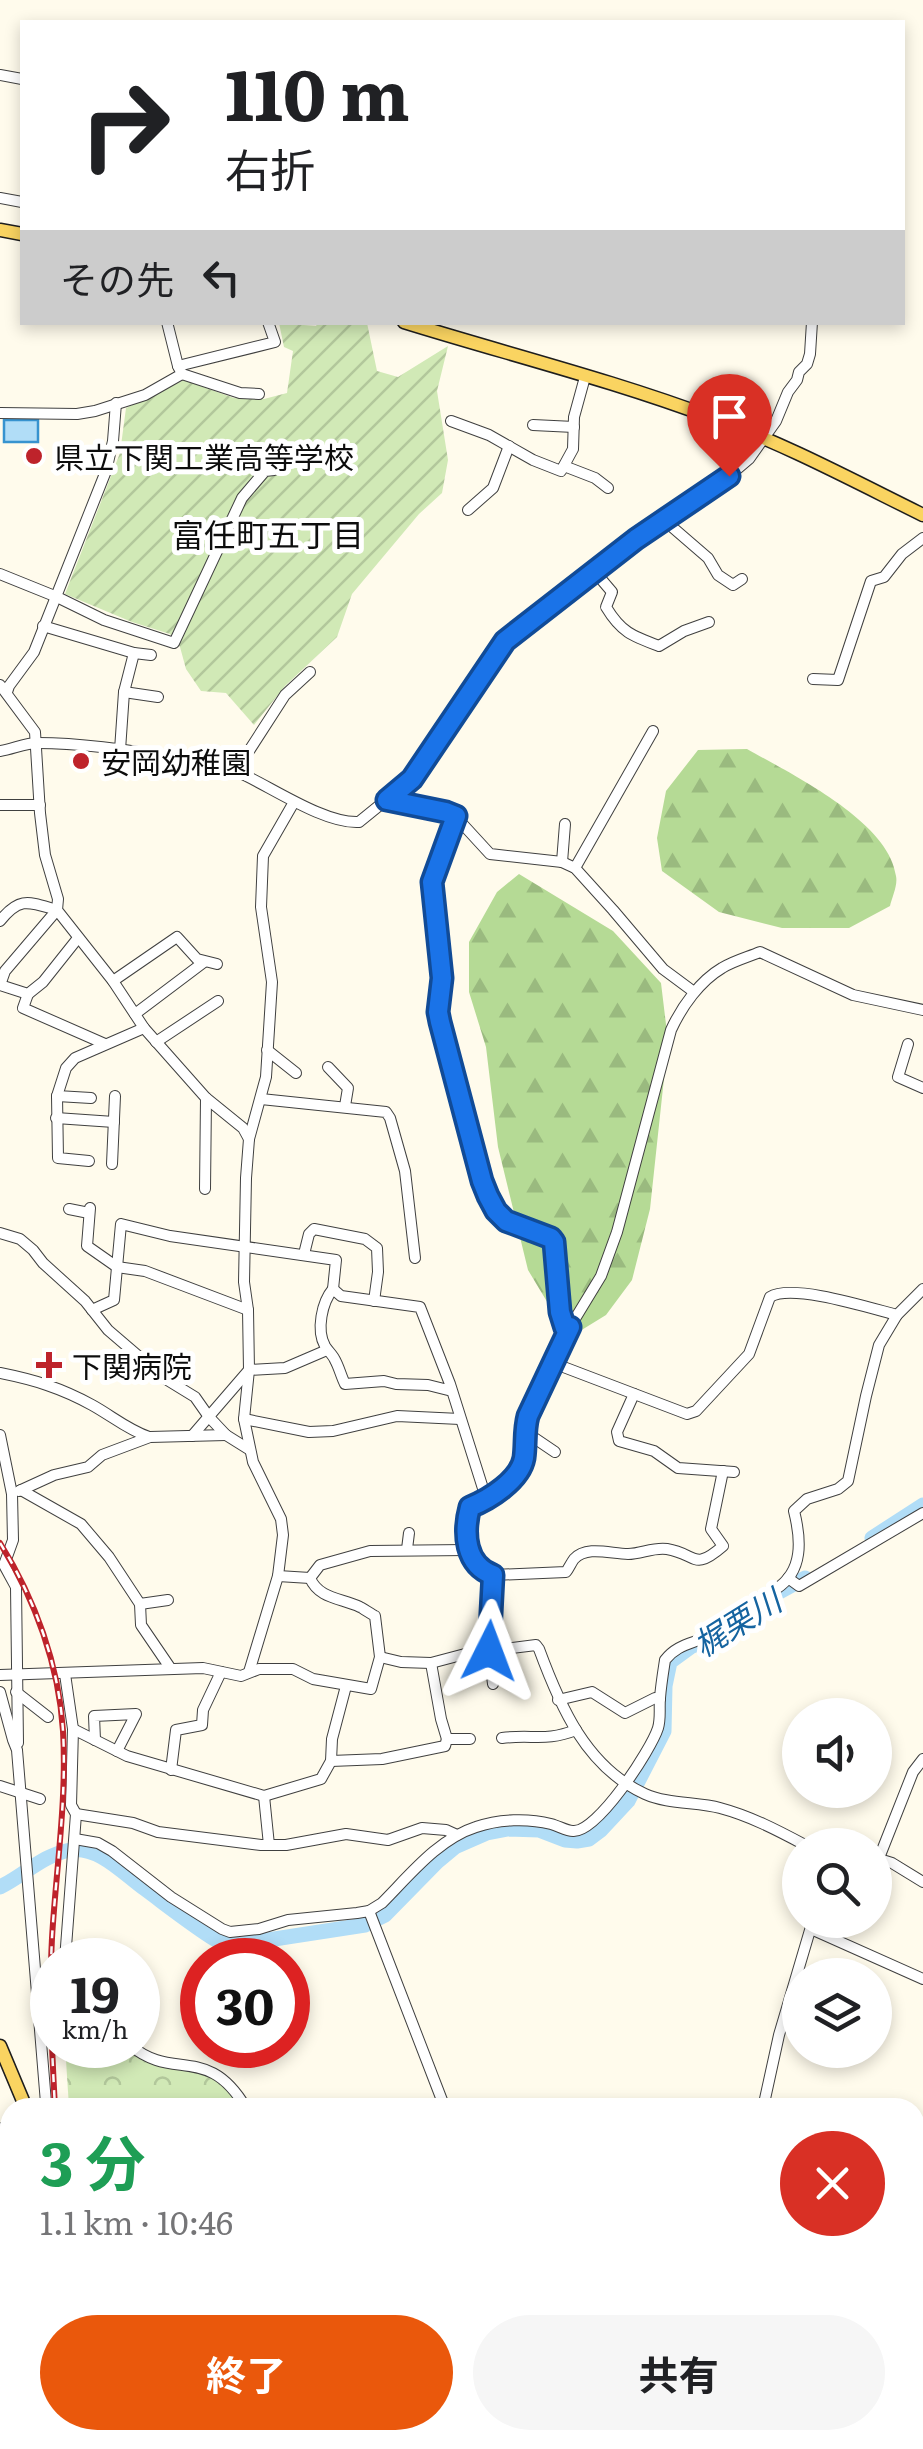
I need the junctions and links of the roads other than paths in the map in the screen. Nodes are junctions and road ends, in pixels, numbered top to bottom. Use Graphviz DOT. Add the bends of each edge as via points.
graph roads {
  1 [pos="1,75"];
  2 [pos="0,88"];
  3 [pos="168,325"];
  4 [pos="269,325"];
  5 [pos="414,325"];
  6 [pos="812,325"];
  7 [pos="180,370"];
  8 [pos="586,377"];
  9 [pos="259,394"];
  10 [pos="116,403"];
  11 [pos="0,414"];
  12 [pos="451,421"];
  13 [pos="533,425"];
  14 [pos="574,427"];
  15 [pos="762,438"];
  16 [pos="509,446"];
  17 [pos="564,466"];
  18 [pos="274,470"];
  19 [pos="608,488"];
  20 [pos="468,510"];
  21 [pos="923,515"];
  22 [pos="664,520"];
  23 [pos="923,538"];
  24 [pos="594,572"];
  25 [pos="0,574"];
  26 [pos="742,579"];
  27 [pos="56,597"];
  28 [pos="708,622"];
  29 [pos="43,626"];
  30 [pos="134,654"];
  31 [pos="151,655"];
  32 [pos="310,672"];
  33 [pos="813,678"];
  34 [pos="4,689"];
  35 [pos="124,692"];
  36 [pos="158,697"];
  37 [pos="653,731"];
  38 [pos="36,743"];
  39 [pos="120,750"];
  40 [pos="0,751"];
  41 [pos="236,771"];
  42 [pos="387,800"];
  43 [pos="294,802"];
  44 [pos="0,805"];
  45 [pos="40,805"];
  46 [pos="456,816"];
  47 [pos="565,824"];
  48 [pos="562,862"];
  49 [pos="575,868"];
  50 [pos="57,910"];
  51 [pos="0,921"];
  52 [pos="78,938"];
  53 [pos="204,962"];
  54 [pos="218,964"];
  55 [pos="113,981"];
  56 [pos="0,985"];
  57 [pos="694,992"];
  58 [pos="28,994"];
  59 [pos="218,1000"];
  60 [pos="923,1010"];
  61 [pos="135,1014"];
  62 [pos="144,1028"];
  63 [pos="156,1042"];
  64 [pos="106,1044"];
  65 [pos="908,1044"];
  66 [pos="267,1050"];
  67 [pos="328,1067"];
  68 [pos="296,1072"];
  69 [pos="923,1088"];
  70 [pos="56,1096"];
  71 [pos="115,1096"];
  72 [pos="91,1098"];
  73 [pos="206,1098"];
  74 [pos="261,1099"];
  75 [pos="345,1106"];
  76 [pos="56,1118"];
  77 [pos="114,1122"];
  78 [pos="250,1140"];
  79 [pos="89,1161"];
  80 [pos="112,1164"];
  81 [pos="205,1189"];
  82 [pos="69,1210"];
  83 [pos="0,1233"];
  84 [pos="244,1247"];
  85 [pos="304,1254"];
  86 [pos="415,1258"];
  87 [pos="117,1267"];
  88 [pos="923,1288"];
  89 [pos="333,1289"];
  90 [pos="374,1301"];
  91 [pos="92,1310"];
  92 [pos="248,1310"];
  93 [pos="898,1315"];
  94 [pos="570,1327"];
  95 [pos="327,1350"];
  96 [pos="553,1363"];
  97 [pos="249,1370"];
  98 [pos="0,1373"];
  99 [pos="452,1392"];
  100 [pos="634,1394"];
  101 [pos="209,1417"];
  102 [pos="244,1419"];
  103 [pos="460,1419"];
  104 [pos="524,1431"];
  105 [pos="0,1435"];
  106 [pos="226,1435"];
  107 [pos="192,1436"];
  108 [pos="150,1438"];
  109 [pos="250,1450"];
  110 [pos="555,1452"];
  111 [pos="16,1492"];
  112 [pos="486,1498"];
  113 [pos="923,1513"];
  114 [pos="409,1533"];
  115 [pos="408,1549"];
  116 [pos="467,1550"];
  117 [pos="109,1557"];
  118 [pos="125,1557"];
  119 [pos="2,1565"];
  120 [pos="493,1575"];
  121 [pos="278,1576"];
  122 [pos="310,1578"];
  123 [pos="788,1578"];
  124 [pos="168,1600"];
  125 [pos="140,1604"];
  126 [pos="489,1651"];
  127 [pos="380,1657"];
  128 [pos="431,1662"];
  129 [pos="171,1669"];
  130 [pos="222,1672"];
  131 [pos="248,1672"];
  132 [pos="17,1674"];
  133 [pos="65,1674"];
  134 [pos="0,1675"];
  135 [pos="493,1684"];
  136 [pos="346,1686"];
  137 [pos="0,1692"];
  138 [pos="16,1692"];
  139 [pos="660,1699"];
  140 [pos="558,1700"];
  141 [pos="48,1717"];
  142 [pos="73,1729"];
  143 [pos="576,1730"];
  144 [pos="502,1738"];
  145 [pos="447,1739"];
  146 [pos="470,1739"];
  147 [pos="94,1740"];
  148 [pos="18,1750"];
  149 [pos="118,1751"];
  150 [pos="923,1758"];
  151 [pos="330,1761"];
  152 [pos="170,1770"];
  153 [pos="626,1783"];
  154 [pos="0,1786"];
  155 [pos="20,1792"];
  156 [pos="264,1796"];
  157 [pos="40,1798"];
  158 [pos="76,1814"];
  159 [pos="890,1828"];
  160 [pos="456,1834"];
  161 [pos="782,1834"];
  162 [pos="74,1840"];
  163 [pos="269,1845"];
  164 [pos="892,1862"];
  165 [pos="923,1882"];
  166 [pos="370,1912"];
  167 [pos="66,1938"];
  168 [pos="808,1938"];
  169 [pos="841,1938"];
  170 [pos="923,1978"];
  171 [pos="0,2046"];
  172 [pos="160,2060"];
  173 [pos="22,2098"];
  174 [pos="46,2098"];
  175 [pos="239,2098"];
  176 [pos="441,2098"];
  177 [pos="765,2098"];
  1 -- 2 [label="street"];
  3 -- 7 [label="street"];
  4 -- 7 [label="street" via="275,342"];
  5 -- 8 [label="main road"];
  6 -- 15 [label="street" via="807,364"];
  7 -- 9 [label="street"];
  7 -- 10 [label="street" via="145,395"];
  8 -- 14 [label="street"];
  8 -- 15 [label="main road"];
  10 -- 11 [label="street" via="77,414"];
  10 -- 27 [label="street" via="106,472"];
  12 -- 16 [label="street"];
  13 -- 14 [label="street"];
  14 -- 17 [label="street"];
  15 -- 21 [label="main road"];
  15 -- 22 [label="street" via="729,476"];
  16 -- 17 [label="street" via="561,471"];
  16 -- 20 [label="street" via="494,488"];
  17 -- 19 [label="street"];
  18 -- 27 [label="street" via="264,472 242,498 174,643"];
  22 -- 24 [label="street"];
  22 -- 26 [label="street" via="708,558 718,576 733,585"];
  23 -- 33 [label="street" via="884,577 871,581 838,680"];
  24 -- 28 [label="street" via="612,592 606,607 629,634 658,646"];
  24 -- 42 [label="street" via="505,641 412,779"];
  25 -- 27 [label="street"];
  27 -- 29 [label="street"];
  29 -- 30 [label="street"];
  29 -- 34 [label="street" via="34,652"];
  30 -- 31 [label="street"];
  30 -- 35 [label="street"];
  32 -- 41 [label="street" via="285,695"];
  34 -- 38 [label="street" via="36,732"];
  35 -- 36 [label="street"];
  35 -- 39 [label="street"];
  37 -- 49 [label="street"];
  38 -- 39 [label="street"];
  38 -- 40 [label="street"];
  38 -- 45 [label="street"];
  39 -- 41 [label="street"];
  41 -- 43 [label="street"];
  42 -- 43 [label="street" via="352,823"];
  42 -- 46 [label="street"];
  43 -- 66 [label="street" via="263,856 261,908 272,982"];
  44 -- 45 [label="street"];
  45 -- 50 [label="street"];
  46 -- 48 [label="street" via="490,854"];
  46 -- 94 [label="street" via="432,882 440,1022 482,1181 500,1217 554,1242 560,1312"];
  47 -- 48 [label="street"];
  48 -- 49 [label="street"];
  49 -- 57 [label="street" via="662,969"];
  50 -- 51 [label="street" via="27,901"];
  50 -- 52 [label="street"];
  50 -- 56 [label="street"];
  52 -- 55 [label="street"];
  52 -- 58 [label="street"];
  53 -- 54 [label="street"];
  53 -- 55 [label="street" via="177,937"];
  53 -- 61 [label="street"];
  55 -- 61 [label="street"];
  56 -- 58 [label="street"];
  57 -- 60 [label="street" via="721,968 760,952 852,995"];
  57 -- 94 [label="street" via="670,1030 601,1276"];
  58 -- 64 [label="street" via="23,1008"];
  59 -- 63 [label="street"];
  61 -- 62 [label="street"];
  62 -- 63 [label="street"];
  62 -- 64 [label="street"];
  63 -- 73 [label="street"];
  64 -- 70 [label="street" via="75,1058"];
  65 -- 69 [label="street" via="898,1077"];
  66 -- 68 [label="street"];
  66 -- 74 [label="street"];
  67 -- 75 [label="street" via="348,1088"];
  70 -- 72 [label="street"];
  70 -- 76 [label="street"];
  71 -- 77 [label="street"];
  73 -- 78 [label="street"];
  73 -- 81 [label="street"];
  74 -- 75 [label="street"];
  74 -- 78 [label="street"];
  75 -- 86 [label="street" via="390,1118 406,1171"];
  76 -- 77 [label="street"];
  76 -- 79 [label="street" via="58,1158"];
  77 -- 80 [label="street"];
  78 -- 84 [label="street"];
  82 -- 87 [label="street" via="89,1211 87,1246"];
  83 -- 91 [label="street" via="20,1239"];
  84 -- 85 [label="street"];
  84 -- 87 [label="street" via="120,1224"];
  84 -- 92 [label="street"];
  85 -- 89 [label="street" via="336,1260"];
  85 -- 90 [label="street" via="314,1229 365,1239 376,1248"];
  87 -- 91 [label="street" via="114,1300"];
  87 -- 92 [label="street"];
  88 -- 93 [label="street"];
  89 -- 90 [label="street"];
  89 -- 95 [label="street" via="323,1305"];
  90 -- 99 [label="street" via="420,1308"];
  91 -- 101 [label="street" via="164,1378 195,1397"];
  92 -- 97 [label="street"];
  93 -- 100 [label="street" via="778,1292 770,1297 749,1354 696,1411 687,1414"];
  93 -- 123 [label="street" via="879,1345 848,1481 794,1511 801,1548"];
  94 -- 96 [label="street"];
  95 -- 97 [label="street" via="285,1368"];
  95 -- 99 [label="street" via="345,1384 428,1384"];
  96 -- 100 [label="street"];
  96 -- 104 [label="street"];
  97 -- 101 [label="street"];
  97 -- 102 [label="street"];
  98 -- 108 [label="street" via="47,1383"];
  99 -- 103 [label="street"];
  100 -- 120 [label="street" via="619,1440 654,1451 678,1468 728,1471 712,1529 723,1546 696,1561 668,1550 590,1552 566,1572"];
  101 -- 106 [label="street"];
  101 -- 107 [label="street"];
  102 -- 103 [label="street" via="308,1432 397,1416"];
  102 -- 109 [label="street"];
  103 -- 112 [label="street"];
  104 -- 110 [label="street"];
  104 -- 112 [label="street" via="524,1460 508,1484"];
  105 -- 111 [label="street"];
  106 -- 107 [label="street"];
  106 -- 109 [label="street"];
  107 -- 108 [label="street"];
  108 -- 111 [label="street"];
  109 -- 121 [label="street" via="281,1519"];
  111 -- 117 [label="street" via="81,1524"];
  111 -- 119 [label="street" via="13,1540"];
  112 -- 116 [label="street" via="470,1507"];
  113 -- 123 [label="street" via="800,1586"];
  114 -- 115 [label="street"];
  115 -- 116 [label="street"];
  115 -- 122 [label="street" via="349,1556 320,1565"];
  116 -- 120 [label="street" via="480,1570"];
  117 -- 118 [label="street"];
  117 -- 125 [label="street"];
  119 -- 132 [label="street" via="16,1587"];
  120 -- 126 [label="street"];
  121 -- 122 [label="street"];
  121 -- 131 [label="street"];
  122 -- 127 [label="street" via="328,1596 375,1616"];
  123 -- 139 [label="street" via="716,1631 669,1654"];
  124 -- 125 [label="street"];
  125 -- 129 [label="street" via="142,1625"];
  126 -- 128 [label="street"];
  126 -- 135 [label="street"];
  126 -- 140 [label="street" via="536,1645"];
  127 -- 128 [label="street"];
  127 -- 136 [label="street" via="371,1690"];
  128 -- 145 [label="street"];
  129 -- 130 [label="street"];
  129 -- 133 [label="street"];
  130 -- 131 [label="street"];
  130 -- 152 [label="street" via="202,1725 176,1730"];
  131 -- 136 [label="street" via="293,1669"];
  132 -- 133 [label="street"];
  132 -- 134 [label="street"];
  132 -- 138 [label="street"];
  133 -- 142 [label="street"];
  136 -- 151 [label="street"];
  137 -- 148 [label="street"];
  138 -- 141 [label="street"];
  138 -- 148 [label="street"];
  139 -- 140 [label="street" via="625,1713 592,1692"];
  139 -- 153 [label="street" via="657,1732"];
  140 -- 143 [label="street"];
  142 -- 147 [label="street"];
  142 -- 158 [label="street"];
  143 -- 144 [label="street"];
  143 -- 153 [label="street"];
  145 -- 146 [label="street"];
  145 -- 151 [label="street" via="444,1746 382,1759"];
  147 -- 149 [label="street"];
  147 -- 149 [label="street" via="94,1716 136,1714"];
  148 -- 155 [label="street"];
  149 -- 152 [label="street"];
  150 -- 159 [label="street"];
  151 -- 156 [label="street" via="321,1779"];
  152 -- 156 [label="street"];
  153 -- 160 [label="street" via="580,1830 512,1820"];
  153 -- 161 [label="street" via="649,1796 746,1816"];
  154 -- 155 [label="street"];
  155 -- 157 [label="street"];
  155 -- 174 [label="street"];
  156 -- 163 [label="street"];
  158 -- 162 [label="street"];
  158 -- 163 [label="street" via="179,1836"];
  160 -- 163 [label="street" via="422,1828 388,1840 346,1834"];
  160 -- 166 [label="street"];
  162 -- 166 [label="street" via="112,1851 230,1932"];
  162 -- 167 [label="street"];
  164 -- 165 [label="street"];
  166 -- 176 [label="street"];
  168 -- 177 [label="street"];
  169 -- 170 [label="street"];
  171 -- 173 [label="main road"];
  172 -- 175 [label="street" via="217,2073"];
}
